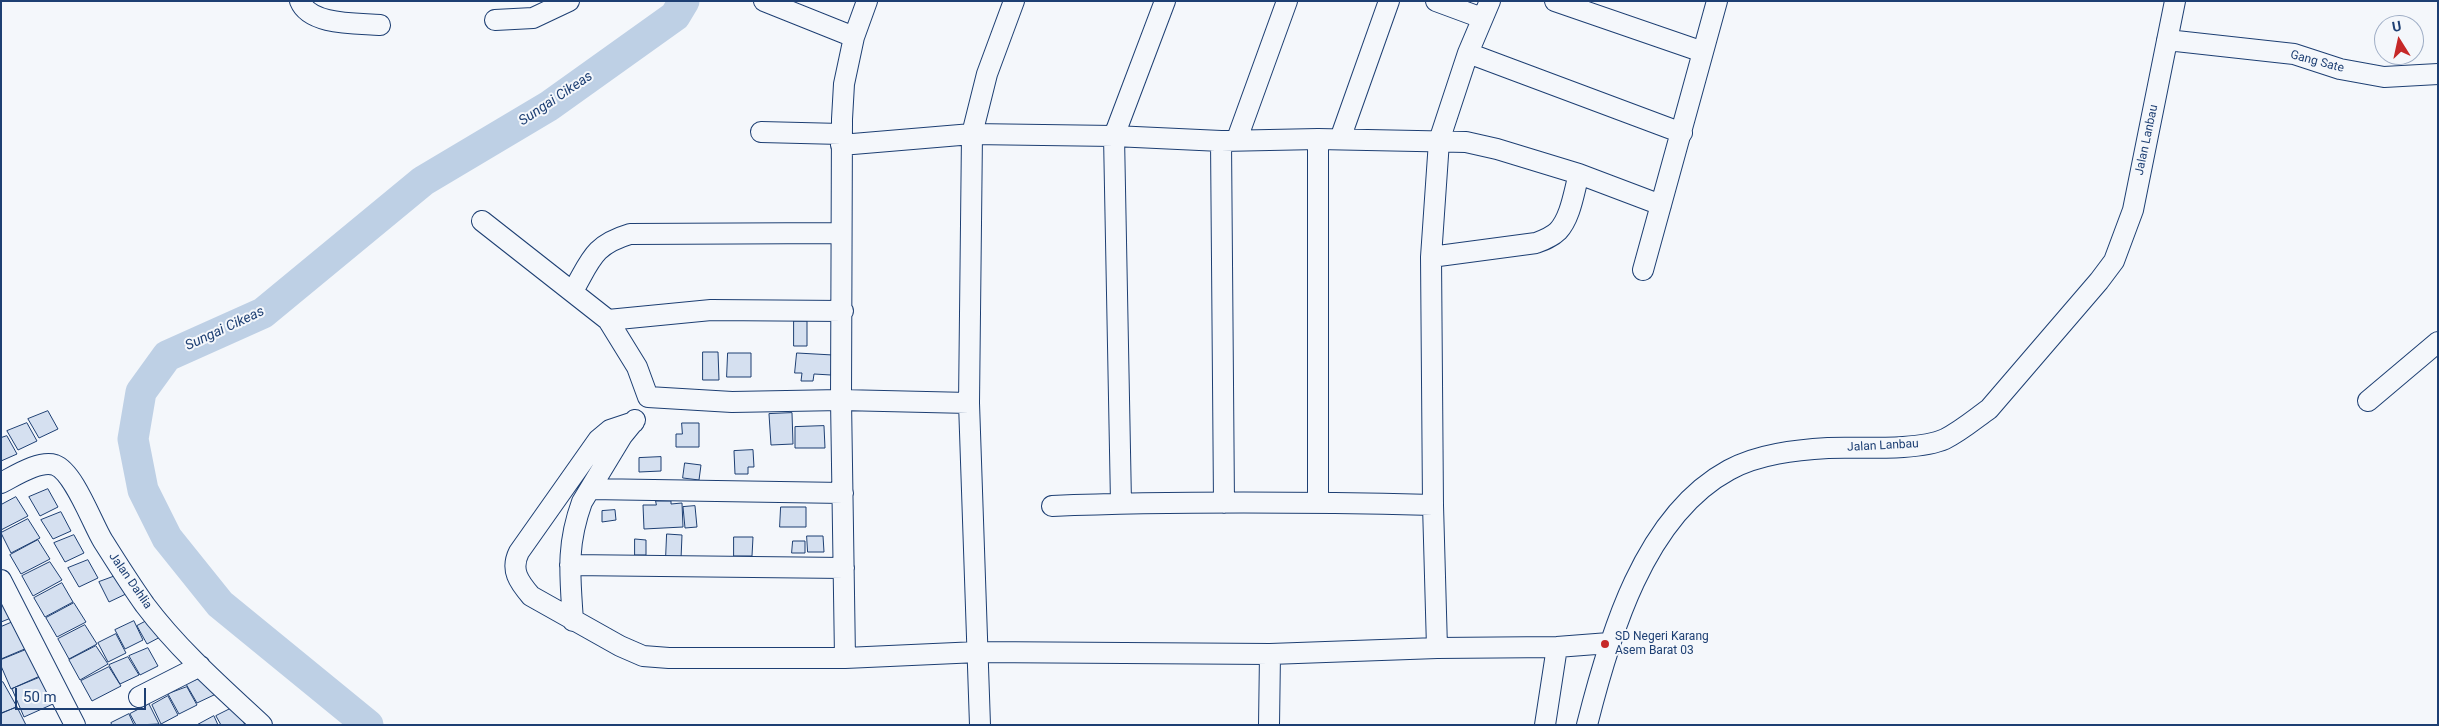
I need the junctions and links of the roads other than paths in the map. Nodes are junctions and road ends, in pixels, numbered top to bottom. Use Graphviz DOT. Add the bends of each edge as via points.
graph roads {
  1 [pos="300,1"];
  2 [pos="569,1"];
  3 [pos="764,1"];
  4 [pos="867,1"];
  5 [pos="1014,1"];
  6 [pos="1165,1"];
  7 [pos="1287,1"];
  8 [pos="1389,1"];
  9 [pos="1436,1"];
  10 [pos="1555,1"];
  11 [pos="1717,1"];
  12 [pos="2175,1"];
  13 [pos="1486,10"];
  14 [pos="495,20"];
  15 [pos="380,25"];
  16 [pos="854,37"];
  17 [pos="2167,40"];
  18 [pos="1703,52"];
  19 [pos="1468,53"];
  20 [pos="2438,74"];
  21 [pos="761,132"];
  22 [pos="1682,133"];
  23 [pos="972,134"];
  24 [pos="1114,136"];
  25 [pos="1318,138"];
  26 [pos="841,139"];
  27 [pos="1340,139"];
  28 [pos="1229,140"];
  29 [pos="1439,141"];
  30 [pos="1579,174"];
  31 [pos="1661,205"];
  32 [pos="482,221"];
  33 [pos="840,233"];
  34 [pos="1431,257"];
  35 [pos="1643,270"];
  36 [pos="573,291"];
  37 [pos="843,311"];
  38 [pos="608,320"];
  39 [pos="2438,342"];
  40 [pos="648,397"];
  41 [pos="841,400"];
  42 [pos="2368,400"];
  43 [pos="969,403"];
  44 [pos="634,422"];
  45 [pos="1,483"];
  46 [pos="590,489"];
  47 [pos="844,493"];
  48 [pos="1318,502"];
  49 [pos="1121,503"];
  50 [pos="1224,503"];
  51 [pos="1433,505"];
  52 [pos="1052,506"];
  53 [pos="570,565"];
  54 [pos="844,568"];
  55 [pos="1,580"];
  56 [pos="572,621"];
  57 [pos="1609,643"];
  58 [pos="1557,647"];
  59 [pos="1438,648"];
  60 [pos="978,652"];
  61 [pos="1270,654"];
  62 [pos="845,658"];
  63 [pos="200,666"];
  64 [pos="139,697"];
  65 [pos="75,725"];
  66 [pos="262,725"];
  67 [pos="980,725"];
  68 [pos="1269,725"];
  69 [pos="1545,725"];
  70 [pos="1587,725"];
  1 -- 15 [label="street" via="317,18"];
  2 -- 14 [label="street" via="533,18"];
  3 -- 16 [label="street"];
  4 -- 16 [label="street"];
  5 -- 23 [label="street" via="987,74"];
  6 -- 24 [label="street"];
  7 -- 28 [label="street"];
  8 -- 27 [label="street"];
  9 -- 13 [label="street"];
  10 -- 18 [label="street"];
  11 -- 18 [label="street"];
  12 -- 17 [label="street, Jalan Lanbau"];
  13 -- 19 [label="street"];
  16 -- 26 [label="street" via="844,84"];
  17 -- 20 [label="street, Gang Sate" via="2294,54 2340,69 2384,77"];
  17 -- 57 [label="street, Jalan Lanbau" via="2133,210 2114,261 1989,409 1944,439 1918,445 1814,449 1773,455 1730,469 1697,492 1654,545"];
  18 -- 22 [label="street"];
  19 -- 22 [label="street"];
  19 -- 29 [label="street"];
  21 -- 26 [label="street"];
  22 -- 31 [label="street"];
  23 -- 24 [label="street"];
  23 -- 26 [label="street"];
  23 -- 43 [label="street"];
  24 -- 28 [label="street"];
  24 -- 49 [label="street"];
  25 -- 27 [label="street"];
  25 -- 28 [label="street"];
  25 -- 48 [label="street"];
  26 -- 33 [label="street"];
  27 -- 29 [label="street"];
  28 -- 50 [label="street"];
  29 -- 30 [label="street" via="1466,142 1497,149"];
  29 -- 34 [label="street"];
  30 -- 31 [label="street"];
  30 -- 34 [label="street" via="1568,213 1559,231 1550,237 1536,242"];
  31 -- 35 [label="street"];
  32 -- 36 [label="street"];
  33 -- 36 [label="street" via="630,234 595,252"];
  33 -- 37 [label="street"];
  34 -- 51 [label="street"];
  36 -- 38 [label="street"];
  37 -- 38 [label="street" via="720,310"];
  37 -- 41 [label="street"];
  38 -- 40 [label="street" via="637,366"];
  39 -- 42 [label="street"];
  40 -- 41 [label="street" via="732,402"];
  40 -- 44 [label="street"];
  41 -- 43 [label="street"];
  41 -- 47 [label="street"];
  43 -- 60 [label="street"];
  44 -- 46 [label="street"];
  44 -- 56 [label="street" via="610,430 598,440 515,560 514,571 531,596"];
  45 -- 63 [label="street, Jalan Dahlia" via="44,465 54,465 61,470 71,480 96,529 146,606"];
  46 -- 47 [label="street"];
  46 -- 53 [label="street" via="582,502 573,532"];
  47 -- 54 [label="street"];
  48 -- 50 [label="street"];
  48 -- 51 [label="street"];
  49 -- 50 [label="street"];
  49 -- 52 [label="street"];
  51 -- 59 [label="street"];
  53 -- 54 [label="street"];
  53 -- 56 [label="street"];
  54 -- 62 [label="street"];
  55 -- 65 [label="street"];
  56 -- 62 [label="street" via="643,656"];
  57 -- 58 [label="street"];
  57 -- 70 [label="street, Jalan Lanbau"];
  58 -- 59 [label="street"];
  58 -- 69 [label="street"];
  59 -- 61 [label="street"];
  60 -- 61 [label="street"];
  60 -- 62 [label="street"];
  60 -- 67 [label="street"];
  61 -- 68 [label="street"];
  63 -- 64 [label="street"];
  63 -- 66 [label="street, Jalan Dahlia"];
}
